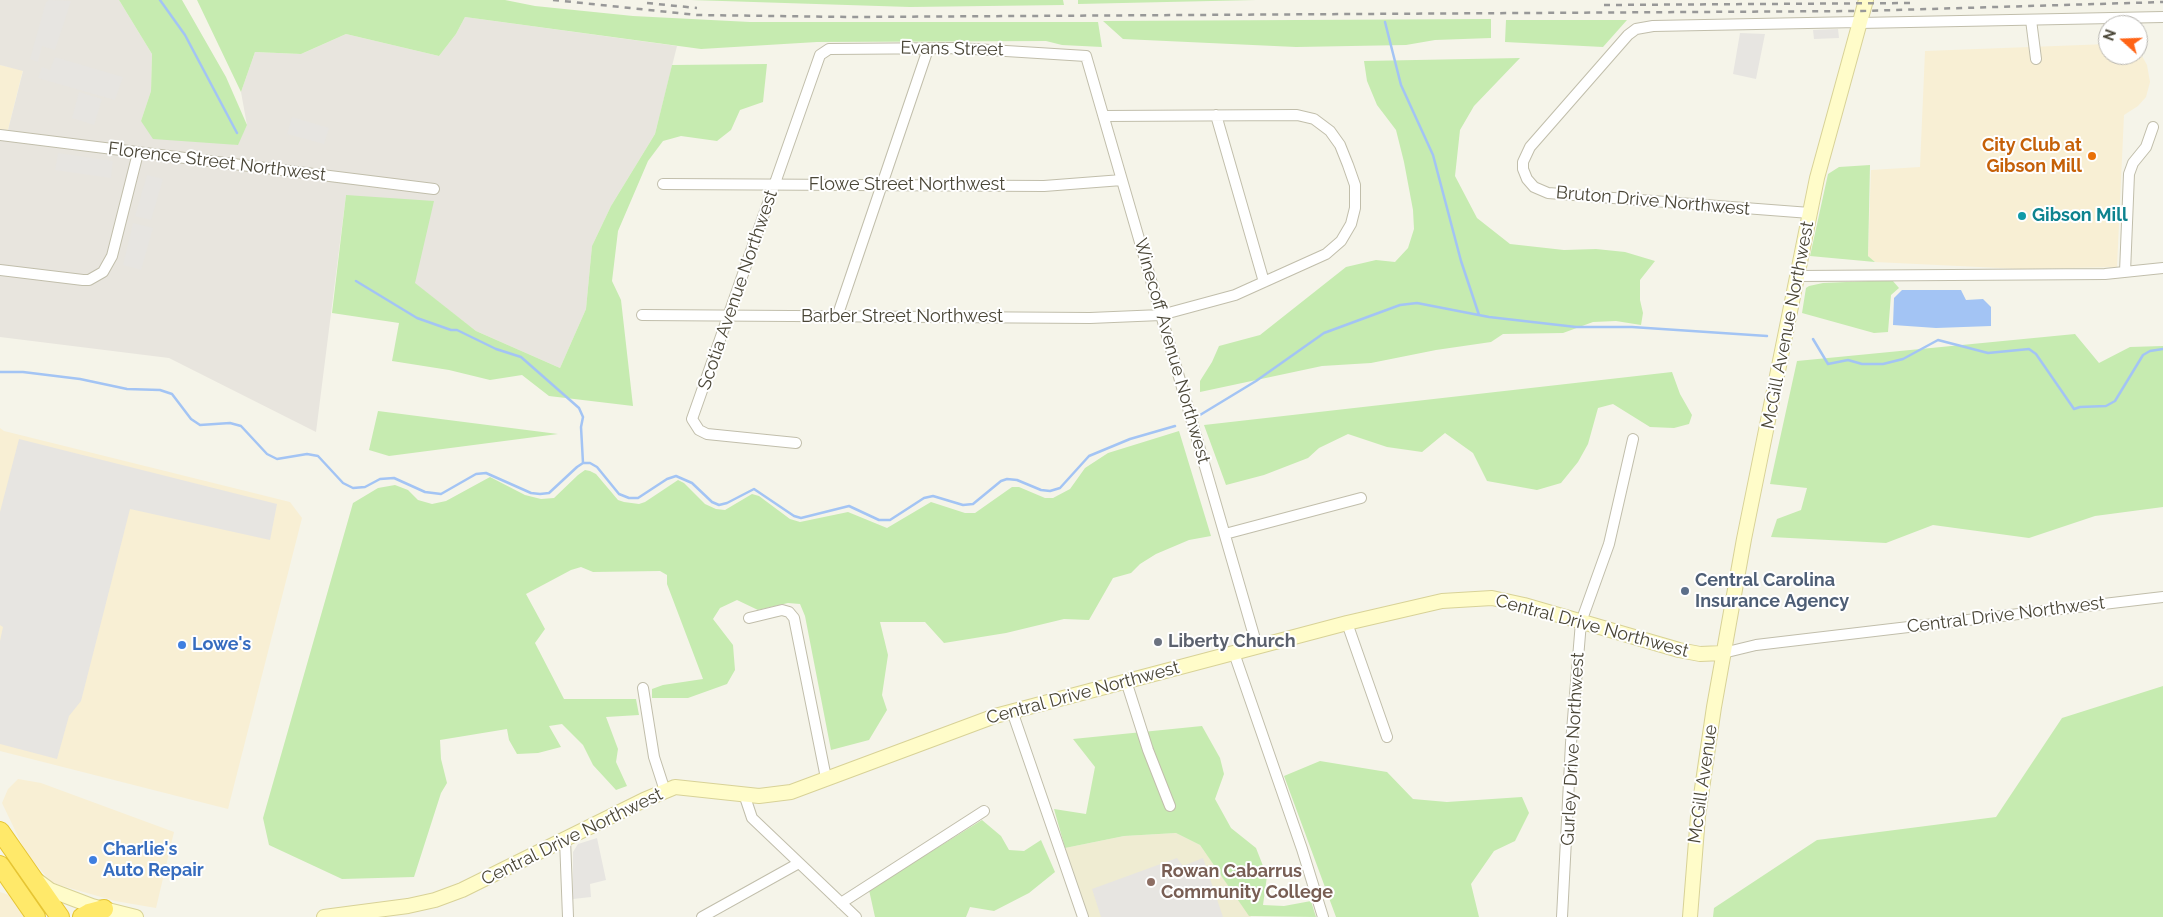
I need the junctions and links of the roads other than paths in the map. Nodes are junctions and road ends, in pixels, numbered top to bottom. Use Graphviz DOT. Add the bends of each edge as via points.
graph roads {
  1 [pos="1866,0"];
  2 [pos="2163,17"];
  3 [pos="2032,20"];
  4 [pos="1859,23"];
  5 [pos="928,49"];
  6 [pos="820,55"];
  7 [pos="1086,56"];
  8 [pos="2036,59"];
  9 [pos="1216,115"];
  10 [pos="1104,116"];
  11 [pos="2153,127"];
  12 [pos="0,135"];
  13 [pos="138,153"];
  14 [pos="1122,180"];
  15 [pos="662,184"];
  16 [pos="774,185"];
  17 [pos="882,185"];
  18 [pos="434,190"];
  19 [pos="1810,213"];
  20 [pos="2163,268"];
  21 [pos="0,270"];
  22 [pos="2125,272"];
  23 [pos="1796,276"];
  24 [pos="1264,282"];
  25 [pos="642,315"];
  26 [pos="1161,315"];
  27 [pos="728,317"];
  28 [pos="838,317"];
  29 [pos="1633,440"];
  30 [pos="796,443"];
  31 [pos="1361,498"];
  32 [pos="1225,534"];
  33 [pos="2163,598"];
  34 [pos="750,618"];
  35 [pos="1582,622"];
  36 [pos="1347,623"];
  37 [pos="1258,646"];
  38 [pos="1234,652"];
  39 [pos="1723,653"];
  40 [pos="1126,681"];
  41 [pos="643,688"];
  42 [pos="1012,711"];
  43 [pos="1387,737"];
  44 [pos="826,778"];
  45 [pos="665,791"];
  46 [pos="744,794"];
  47 [pos="1170,806"];
  48 [pos="984,812"];
  49 [pos="0,832"];
  50 [pos="565,840"];
  51 [pos="798,863"];
  52 [pos="0,864"];
  53 [pos="26,871"];
  54 [pos="8,886"];
  55 [pos="841,903"];
  56 [pos="104,909"];
  57 [pos="36,917"];
  58 [pos="50,917"];
  59 [pos="60,917"];
  60 [pos="82,917"];
  61 [pos="136,917"];
  62 [pos="324,917"];
  63 [pos="568,917"];
  64 [pos="702,917"];
  65 [pos="856,917"];
  66 [pos="1083,917"];
  67 [pos="1322,917"];
  68 [pos="1562,917"];
  69 [pos="1690,917"];
  1 -- 4 [label="street, McGill Avenue Northwest"];
  2 -- 3 [label="street, Bruton Drive Northwest"];
  3 -- 4 [label="street, Bruton Drive Northwest"];
  3 -- 8 [label="street"];
  4 -- 19 [label="street, McGill Avenue Northwest"];
  4 -- 19 [label="street, Bruton Drive Northwest" via="1653,26 1636,30 1628,35 1530,147 1523,162 1527,179 1534,187 1548,193"];
  5 -- 6 [label="street, Evans Street" via="829,49"];
  5 -- 7 [label="street, Evans Street" via="988,48"];
  5 -- 17 [label="street"];
  6 -- 16 [label="street, Scotia Avenue Northwest"];
  7 -- 10 [label="street, Winecoff Avenue Northwest"];
  9 -- 10 [label="street, Barber Street Northwest"];
  9 -- 24 [label="street"];
  9 -- 24 [label="street, Barber Street Northwest" via="1297,114 1314,119 1330,131 1340,145 1355,184 1355,208 1351,224 1341,241 1326,254"];
  10 -- 14 [label="street, Winecoff Avenue Northwest"];
  11 -- 22 [label="street" via="2150,141 2133,163 2129,174"];
  12 -- 13 [label="street, Florence Street Northwest"];
  13 -- 18 [label="street, Florence Street Northwest"];
  13 -- 21 [label="street" via="112,256 104,272 83,280"];
  14 -- 17 [label="street, Flowe Street Northwest" via="1044,186"];
  14 -- 26 [label="street, Winecoff Avenue Northwest"];
  15 -- 16 [label="street, Flowe Street Northwest"];
  16 -- 17 [label="street, Flowe Street Northwest"];
  16 -- 27 [label="street, Scotia Avenue Northwest"];
  17 -- 28 [label="street"];
  19 -- 23 [label="street, McGill Avenue Northwest"];
  20 -- 22 [label="street"];
  22 -- 23 [label="street"];
  23 -- 39 [label="street, McGill Avenue Northwest"];
  24 -- 26 [label="street, Barber Street Northwest" via="1235,295"];
  25 -- 27 [label="street, Barber Street Northwest"];
  26 -- 28 [label="street, Barber Street Northwest" via="1090,318"];
  26 -- 32 [label="street, Winecoff Avenue Northwest"];
  27 -- 28 [label="street, Barber Street Northwest"];
  27 -- 30 [label="street, Scotia Avenue Northwest" via="692,419 695,426 707,434"];
  29 -- 35 [label="street, Gurley Drive Northwest" via="1609,544"];
  31 -- 32 [label="street"];
  32 -- 37 [label="street, Winecoff Avenue Northwest"];
  33 -- 39 [label="street, Central Drive Northwest" via="1747,646"];
  34 -- 44 [label="street" via="782,610 794,618"];
  35 -- 36 [label="street, Central Drive Northwest" via="1524,604 1480,598 1442,601"];
  35 -- 39 [label="street, Central Drive Northwest" via="1679,650 1700,654"];
  35 -- 68 [label="street, Gurley Drive Northwest"];
  36 -- 37 [label="street, Central Drive Northwest"];
  36 -- 43 [label="street"];
  37 -- 38 [label="street, Central Drive Northwest"];
  38 -- 40 [label="street, Central Drive Northwest"];
  38 -- 67 [label="street"];
  39 -- 69 [label="street, McGill Avenue" via="1698,816"];
  40 -- 42 [label="street, Central Drive Northwest"];
  40 -- 47 [label="street"];
  41 -- 45 [label="street" via="654,757"];
  42 -- 44 [label="street, Central Drive Northwest"];
  42 -- 66 [label="street"];
  44 -- 46 [label="street, Central Drive Northwest" via="774,795"];
  45 -- 46 [label="street, Central Drive Northwest" via="686,787"];
  45 -- 50 [label="street, Central Drive Northwest"];
  46 -- 51 [label="street" via="752,818"];
  48 -- 55 [label="street"];
  49 -- 53 [label="highway"];
  50 -- 62 [label="street, Central Drive Northwest" via="434,900"];
  50 -- 63 [label="street"];
  51 -- 55 [label="street"];
  51 -- 64 [label="street"];
  52 -- 54 [label="highway"];
  53 -- 56 [label="street" via="50,890"];
  53 -- 59 [label="highway"];
  54 -- 57 [label="highway"];
  54 -- 58 [label="highway" via="28,892"];
  55 -- 65 [label="street"];
  56 -- 60 [label="highway"];
  56 -- 61 [label="street"];
}
